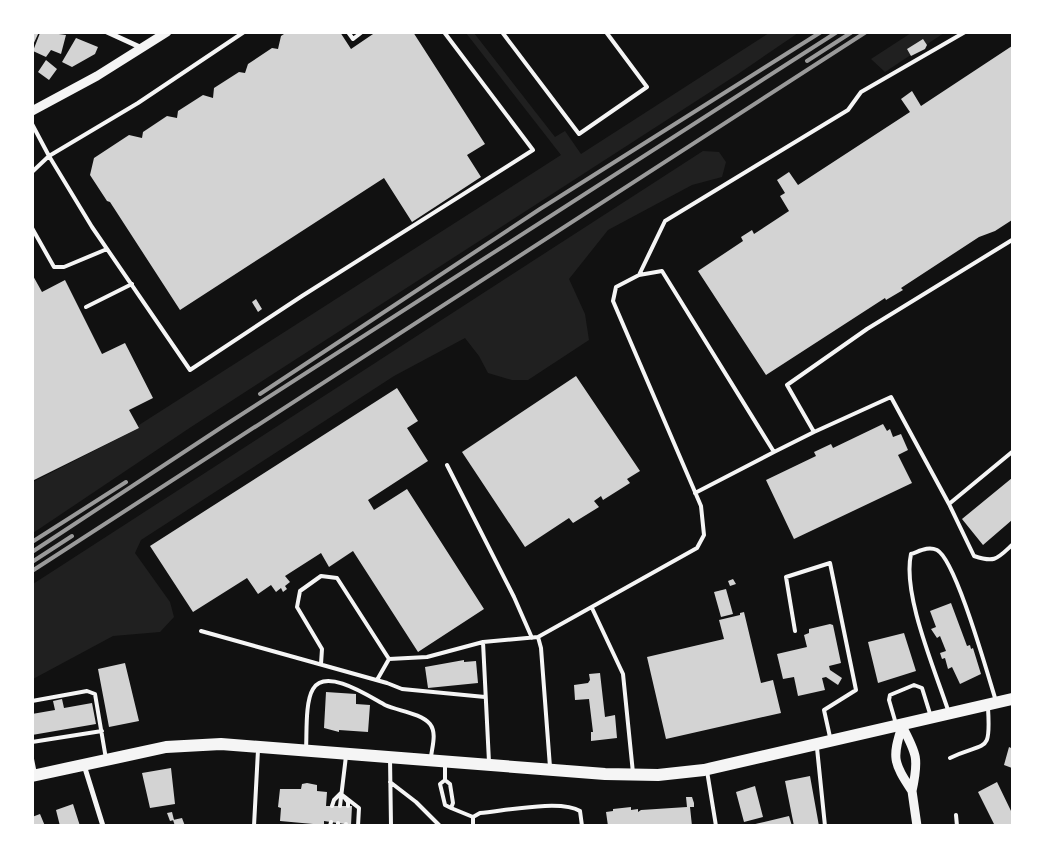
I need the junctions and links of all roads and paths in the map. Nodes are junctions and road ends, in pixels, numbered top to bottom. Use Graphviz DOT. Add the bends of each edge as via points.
graph roads {
  1 [pos="107,32"];
  2 [pos="167,32"];
  3 [pos="244,32"];
  4 [pos="348,32"];
  5 [pos="362,32"];
  6 [pos="444,32"];
  7 [pos="502,32"];
  8 [pos="606,32"];
  9 [pos="965,32"];
  10 [pos="143,48"];
  11 [pos="32,111"];
  12 [pos="32,124"];
  13 [pos="49,156"];
  14 [pos="32,172"];
  15 [pos="32,228"];
  16 [pos="1012,240"];
  17 [pos="107,249"];
  18 [pos="639,275"];
  19 [pos="132,284"];
  20 [pos="86,306"];
  21 [pos="814,432"];
  22 [pos="774,452"];
  23 [pos="1012,452"];
  24 [pos="447,465"];
  25 [pos="696,493"];
  26 [pos="948,504"];
  27 [pos="1012,545"];
  28 [pos="592,608"];
  29 [pos="795,630"];
  30 [pos="202,631"];
  31 [pos="538,637"];
  32 [pos="532,638"];
  33 [pos="483,642"];
  34 [pos="389,659"];
  35 [pos="321,664"];
  36 [pos="377,680"];
  37 [pos="485,698"];
  38 [pos="1012,699"];
  39 [pos="32,702"];
  40 [pos="993,704"];
  41 [pos="949,715"];
  42 [pos="931,719"];
  43 [pos="900,726"];
  44 [pos="102,730"];
  45 [pos="32,742"];
  46 [pos="831,742"];
  47 [pos="258,745"];
  48 [pos="816,745"];
  49 [pos="306,749"];
  50 [pos="346,752"];
  51 [pos="390,756"];
  52 [pos="950,758"];
  53 [pos="32,759"];
  54 [pos="431,759"];
  55 [pos="106,760"];
  56 [pos="444,760"];
  57 [pos="489,764"];
  58 [pos="84,765"];
  59 [pos="550,769"];
  60 [pos="706,770"];
  61 [pos="634,775"];
  62 [pos="34,776"];
  63 [pos="445,780"];
  64 [pos="390,782"];
  65 [pos="912,791"];
  66 [pos="341,794"];
  67 [pos="332,806"];
  68 [pos="340,806"];
  69 [pos="348,806"];
  70 [pos="451,808"];
  71 [pos="956,815"];
  72 [pos="473,817"];
  73 [pos="103,826"];
  74 [pos="254,826"];
  75 [pos="358,826"];
  76 [pos="391,826"];
  77 [pos="440,826"];
  78 [pos="473,826"];
  79 [pos="582,826"];
  80 [pos="716,826"];
  81 [pos="825,826"];
  82 [pos="917,826"];
  83 [pos="958,826"];
  1 -- 10 [label="street"];
  2 -- 10 [label="street"];
  3 -- 13 [label="lane" via="138,103"];
  4 -- 5 [label="lane" via="353,39"];
  6 -- 19 [label="lane" via="533,150 190,370"];
  7 -- 8 [label="lane" via="579,134 647,87"];
  9 -- 18 [label="lane" via="861,92 848,110 665,221"];
  10 -- 11 [label="street"];
  12 -- 13 [label="lane"];
  13 -- 14 [label="lane"];
  13 -- 17 [label="lane"];
  15 -- 17 [label="lane" via="54,267 64,267"];
  16 -- 21 [label="lane" via="867,329 787,385"];
  17 -- 19 [label="lane"];
  18 -- 22 [label="lane" via="662,271"];
  18 -- 25 [label="lane" via="616,287 613,301"];
  19 -- 20 [label="lane"];
  21 -- 22 [label="lane"];
  21 -- 26 [label="lane" via="891,397"];
  22 -- 25 [label="lane"];
  23 -- 26 [label="lane"];
  24 -- 32 [label="lane"];
  25 -- 28 [label="lane" via="701,506 704,536 697,548"];
  26 -- 27 [label="lane" via="974,556 988,561 995,559"];
  28 -- 31 [label="lane"];
  28 -- 61 [label="lane" via="623,674"];
  29 -- 46 [label="lane" via="786,577 830,563 856,690 824,710"];
  30 -- 35 [label="lane"];
  31 -- 32 [label="lane"];
  31 -- 59 [label="lane"];
  32 -- 33 [label="lane"];
  33 -- 34 [label="lane" via="427,657"];
  33 -- 37 [label="lane"];
  34 -- 35 [label="lane" via="337,578 321,576 300,591 297,606 322,649"];
  34 -- 36 [label="lane"];
  35 -- 36 [label="lane"];
  36 -- 37 [label="lane" via="402,689"];
  37 -- 57 [label="lane"];
  38 -- 40 [label="main road"];
  39 -- 44 [label="lane" via="92,691"];
  40 -- 41 [label="main road"];
  40 -- 41 [label="lane" via="963,597 945,558 938,551 927,548 911,554 909,579"];
  40 -- 52 [label="lane" via="988,742"];
  41 -- 42 [label="main road"];
  42 -- 43 [label="main road"];
  42 -- 43 [label="lane" via="922,688 914,685 890,695 890,706"];
  43 -- 46 [label="main road"];
  43 -- 65 [label="street" via="916,753 917,768"];
  43 -- 65 [label="street" via="894,752 899,771"];
  44 -- 45 [label="lane"];
  44 -- 55 [label="lane"];
  46 -- 48 [label="main road"];
  47 -- 49 [label="main road"];
  47 -- 55 [label="main road" via="191,744"];
  47 -- 74 [label="lane"];
  48 -- 60 [label="main road"];
  48 -- 81 [label="lane"];
  49 -- 50 [label="main road"];
  49 -- 54 [label="lane" via="311,695 318,683 326,680 358,688 393,709 426,720 434,733"];
  50 -- 51 [label="main road"];
  50 -- 66 [label="lane"];
  51 -- 54 [label="main road"];
  51 -- 64 [label="lane"];
  53 -- 62 [label="lane"];
  54 -- 56 [label="main road"];
  55 -- 58 [label="main road"];
  56 -- 57 [label="main road"];
  56 -- 63 [label="lane"];
  57 -- 59 [label="main road"];
  58 -- 62 [label="main road"];
  58 -- 73 [label="street"];
  59 -- 61 [label="main road"];
  60 -- 61 [label="main road"];
  60 -- 80 [label="lane"];
  63 -- 70 [label="lane" via="450,784 454,803"];
  63 -- 70 [label="lane" via="440,784 440,792 445,805"];
  64 -- 76 [label="lane"];
  64 -- 77 [label="lane"];
  65 -- 82 [label="street"];
  66 -- 67 [label="lane"];
  66 -- 68 [label="lane"];
  66 -- 69 [label="lane"];
  66 -- 75 [label="lane" via="359,808"];
  70 -- 72 [label="lane"];
  71 -- 83 [label="lane"];
  72 -- 78 [label="lane"];
  72 -- 79 [label="lane" via="480,813 574,807 580,811"];
}
